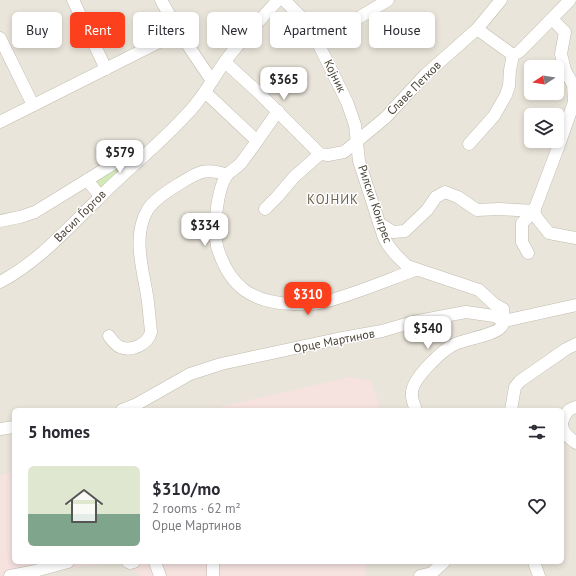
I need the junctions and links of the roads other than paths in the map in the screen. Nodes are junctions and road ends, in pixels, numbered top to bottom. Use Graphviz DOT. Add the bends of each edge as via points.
graph roads {
  1 [pos="73,0"];
  2 [pos="161,0"];
  3 [pos="278,0"];
  4 [pos="284,0"];
  5 [pos="388,0"];
  6 [pos="501,0"];
  7 [pos="570,0"];
  8 [pos="168,12"];
  9 [pos="296,12"];
  10 [pos="361,16"];
  11 [pos="552,19"];
  12 [pos="477,29"];
  13 [pos="570,33"];
  14 [pos="0,38"];
  15 [pos="148,48"];
  16 [pos="192,48"];
  17 [pos="322,48"];
  18 [pos="513,55"];
  19 [pos="224,62"];
  20 [pos="106,69"];
  21 [pos="212,81"];
  22 [pos="205,92"];
  23 [pos="33,105"];
  24 [pos="278,111"];
  25 [pos="0,122"];
  26 [pos="357,140"];
  27 [pos="257,141"];
  28 [pos="469,144"];
  29 [pos="320,154"];
  30 [pos="146,155"];
  31 [pos="227,175"];
  32 [pos="87,180"];
  33 [pos="100,196"];
  34 [pos="265,209"];
  35 [pos="534,212"];
  36 [pos="0,221"];
  37 [pos="379,223"];
  38 [pos="576,238"];
  39 [pos="528,253"];
  40 [pos="415,270"];
  41 [pos="0,282"];
  42 [pos="576,305"];
  43 [pos="504,321"];
  44 [pos="109,336"];
  45 [pos="576,344"];
  46 [pos="576,407"];
  47 [pos="127,408"];
  48 [pos="416,408"];
  49 [pos="511,408"];
  50 [pos="564,415"];
  51 [pos="12,427"];
  52 [pos="0,429"];
  53 [pos="564,432"];
  54 [pos="576,443"];
  55 [pos="61,564"];
  56 [pos="156,564"];
  57 [pos="213,564"];
  58 [pos="442,564"];
  59 [pos="535,564"];
  60 [pos="10,576"];
  61 [pos="160,576"];
  62 [pos="213,576"];
  63 [pos="420,576"];
  64 [pos="539,576"];
  1 -- 20 [label="street"];
  2 -- 8 [label="street"];
  3 -- 19 [label="street, Васил Ѓоргов"];
  4 -- 9 [label="street, Којник"];
  5 -- 10 [label="street"];
  6 -- 12 [label="street, Славе Петков"];
  7 -- 11 [label="street"];
  11 -- 13 [label="street"];
  11 -- 18 [label="street"];
  12 -- 18 [label="street"];
  12 -- 26 [label="street, Славе Петков" via="425,75 385,118"];
  13 -- 35 [label="street" via="561,54 565,70 573,85 574,102"];
  14 -- 23 [label="street"];
  15 -- 20 [label="street"];
  16 -- 21 [label="street"];
  17 -- 26 [label="street, Којник" via="347,102"];
  18 -- 28 [label="street" via="510,86 506,95 494,116"];
  19 -- 21 [label="street, Васил Ѓоргов"];
  19 -- 24 [label="street"];
  20 -- 23 [label="street"];
  21 -- 22 [label="street, Васил Ѓоргов"];
  22 -- 27 [label="street"];
  22 -- 30 [label="street, Васил Ѓоргов" via="188,114"];
  23 -- 25 [label="street"];
  24 -- 27 [label="street"];
  24 -- 29 [label="street"];
  26 -- 29 [label="street, Славе Петков" via="339,154"];
  26 -- 37 [label="street, Рилски Конгрес" via="359,161"];
  27 -- 31 [label="street" via="240,164"];
  29 -- 34 [label="street" via="294,177"];
  30 -- 32 [label="street" via="133,159 120,158"];
  30 -- 33 [label="street, Васил Ѓоргов"];
  31 -- 40 [label="street" via="220,191 217,209 217,244 222,261 231,276 240,287 262,300 274,303 323,303"];
  31 -- 44 [label="street" via="219,172 197,172 149,208 142,221 140,244 150,337 138,346 122,348"];
  32 -- 33 [label="street"];
  32 -- 36 [label="street" via="35,212"];
  33 -- 41 [label="street, Васил Ѓоргов" via="42,254"];
  35 -- 37 [label="street" via="477,210 458,197 445,192 436,197 428,210 405,231 393,232"];
  35 -- 38 [label="street" via="549,234"];
  35 -- 39 [label="street" via="522,223 522,242"];
  37 -- 40 [label="street, Рилски Конгрес" via="388,245 402,262"];
  40 -- 43 [label="street, Рилски Конгрес" via="479,290 503,309"];
  42 -- 43 [label="street"];
  43 -- 47 [label="street, Орце Мартинов" via="494,316 466,312 221,364 190,374"];
  43 -- 48 [label="street" via="502,327 495,332 454,345 428,367 417,379 412,392"];
  45 -- 49 [label="street" via="520,381 515,388"];
  46 -- 50 [label="street" via="570,408"];
  51 -- 52 [label="street"];
  53 -- 54 [label="street"];
  55 -- 60 [label="street"];
  56 -- 61 [label="street"];
  57 -- 62 [label="street"];
  58 -- 63 [label="street" via="432,573"];
  59 -- 64 [label="street"];
}
